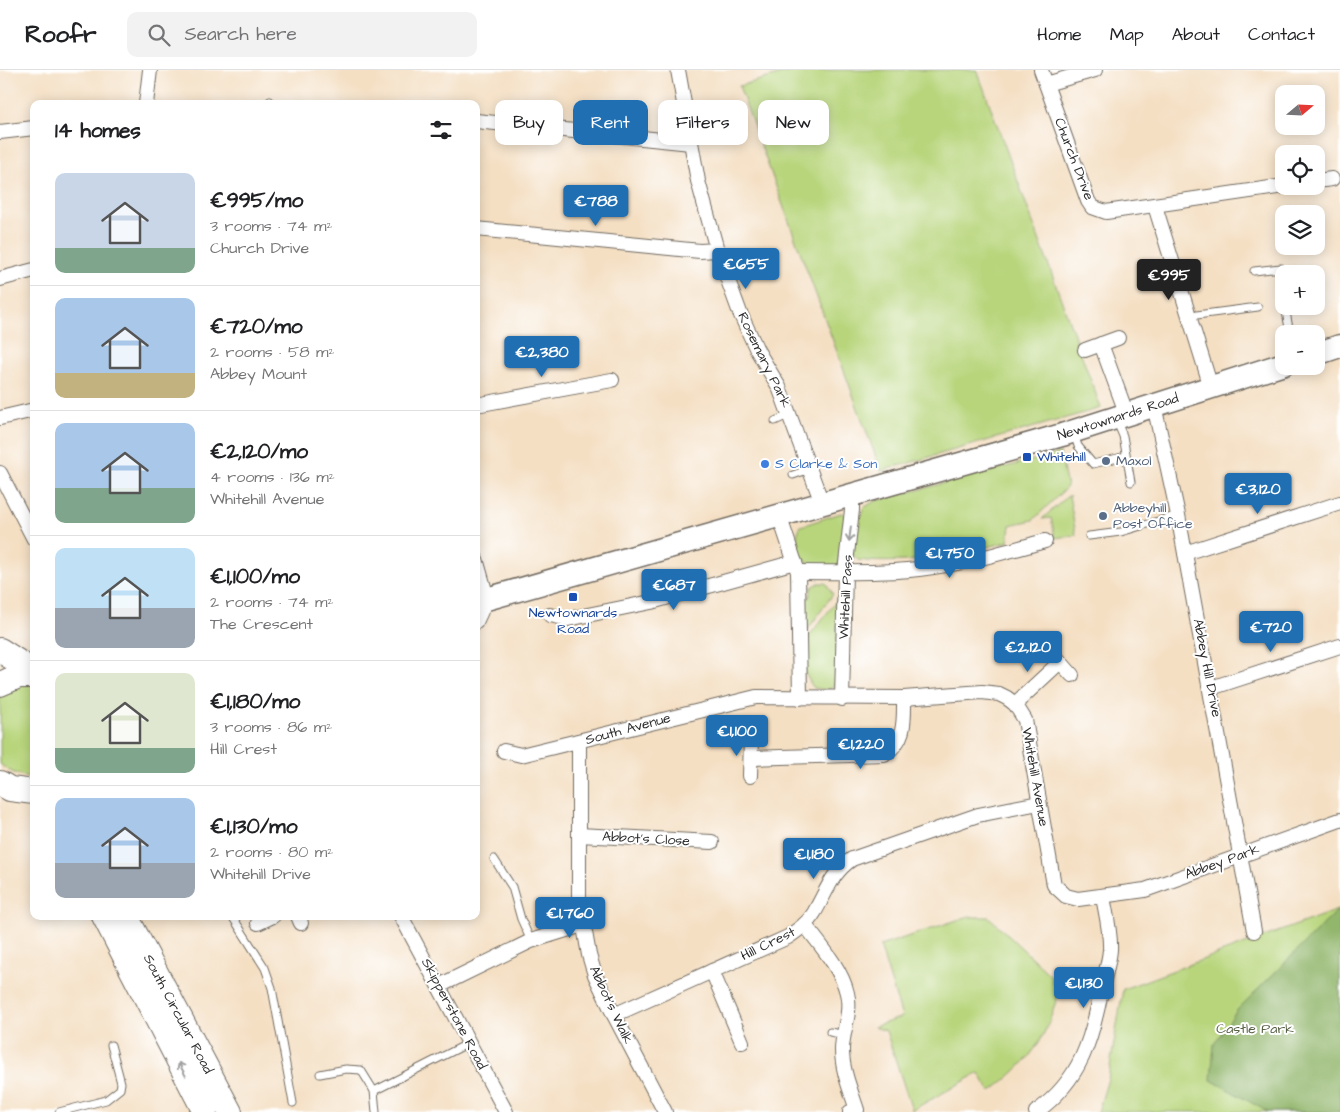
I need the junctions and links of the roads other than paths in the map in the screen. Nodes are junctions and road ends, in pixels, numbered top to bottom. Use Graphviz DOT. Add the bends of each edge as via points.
graph roads {
  1 [pos="150,70"];
  2 [pos="678,70"];
  3 [pos="1041,70"];
  4 [pos="1095,70"];
  5 [pos="1046,84"];
  6 [pos="146,100"];
  7 [pos="683,100"];
  8 [pos="480,121"];
  9 [pos="30,128"];
  10 [pos="0,132"];
  11 [pos="658,140"];
  12 [pos="691,145"];
  13 [pos="1332,179"];
  14 [pos="1325,180"];
  15 [pos="1275,187"];
  16 [pos="1155,206"];
  17 [pos="480,229"];
  18 [pos="717,250"];
  19 [pos="1275,269"];
  20 [pos="30,271"];
  21 [pos="1254,271"];
  22 [pos="0,279"];
  23 [pos="1258,307"];
  24 [pos="1189,316"];
  25 [pos="1118,338"];
  26 [pos="1101,344"];
  27 [pos="1340,346"];
  28 [pos="1085,350"];
  29 [pos="1325,351"];
  30 [pos="1275,367"];
  31 [pos="612,380"];
  32 [pos="1211,387"];
  33 [pos="480,404"];
  34 [pos="1154,406"];
  35 [pos="30,411"];
  36 [pos="790,414"];
  37 [pos="0,418"];
  38 [pos="775,421"];
  39 [pos="1122,423"];
  40 [pos="1076,438"];
  41 [pos="1126,456"];
  42 [pos="810,470"];
  43 [pos="0,473"];
  44 [pos="793,476"];
  45 [pos="1131,482"];
  46 [pos="852,495"];
  47 [pos="822,503"];
  48 [pos="1340,503"];
  49 [pos="779,515"];
  50 [pos="1178,516"];
  51 [pos="30,531"];
  52 [pos="1089,536"];
  53 [pos="1045,541"];
  54 [pos="1185,554"];
  55 [pos="796,567"];
  56 [pos="845,572"];
  57 [pos="480,586"];
  58 [pos="482,600"];
  59 [pos="550,615"];
  60 [pos="1340,646"];
  61 [pos="1048,648"];
  62 [pos="0,650"];
  63 [pos="1060,662"];
  64 [pos="30,671"];
  65 [pos="1072,674"];
  66 [pos="30,675"];
  67 [pos="0,684"];
  68 [pos="1211,688"];
  69 [pos="800,698"];
  70 [pos="904,698"];
  71 [pos="842,699"];
  72 [pos="1015,704"];
  73 [pos="751,738"];
  74 [pos="579,741"];
  75 [pos="504,751"];
  76 [pos="751,758"];
  77 [pos="750,776"];
  78 [pos="0,783"];
  79 [pos="30,795"];
  80 [pos="1039,803"];
  81 [pos="1340,820"];
  82 [pos="580,835"];
  83 [pos="712,842"];
  84 [pos="1240,856"];
  85 [pos="494,859"];
  86 [pos="1103,897"];
  87 [pos="106,920"];
  88 [pos="128,920"];
  89 [pos="234,920"];
  90 [pos="264,920"];
  91 [pos="403,920"];
  92 [pos="258,923"];
  93 [pos="582,925"];
  94 [pos="805,925"];
  95 [pos="1254,931"];
  96 [pos="531,941"];
  97 [pos="712,971"];
  98 [pos="439,986"];
  99 [pos="614,1016"];
  100 [pos="830,1032"];
  101 [pos="845,1035"];
  102 [pos="742,1042"];
  103 [pos="469,1043"];
  104 [pos="111,1045"];
  105 [pos="320,1074"];
  106 [pos="374,1091"];
  107 [pos="293,1103"];
  108 [pos="60,1112"];
  109 [pos="205,1112"];
  110 [pos="230,1112"];
  111 [pos="376,1112"];
  112 [pos="506,1112"];
  113 [pos="665,1112"];
  114 [pos="850,1112"];
  115 [pos="1036,1112"];
  1 -- 6 [label="street"];
  2 -- 7 [label="street, Rosemary Park"];
  3 -- 5 [label="street, Church Drive"];
  4 -- 5 [label="street"];
  5 -- 16 [label="street, Church Drive" via="1092,207 1106,212"];
  8 -- 11 [label="street"];
  9 -- 10 [label="street"];
  12 -- 18 [label="street, Rosemary Park"];
  13 -- 14 [label="street"];
  15 -- 16 [label="street, Church Drive"];
  16 -- 24 [label="street"];
  17 -- 18 [label="street"];
  18 -- 36 [label="street, Rosemary Park" via="740,313"];
  19 -- 21 [label="lane"];
  20 -- 22 [label="street"];
  23 -- 24 [label="lane"];
  24 -- 32 [label="street"];
  25 -- 26 [label="street"];
  26 -- 28 [label="street"];
  26 -- 39 [label="street"];
  27 -- 29 [label="main road"];
  30 -- 32 [label="main road, Newtownards Road"];
  31 -- 33 [label="street"];
  32 -- 34 [label="main road, Newtownards Road"];
  34 -- 39 [label="main road, Newtownards Road"];
  34 -- 50 [label="street, Abbey Hill Drive"];
  35 -- 37 [label="street"];
  36 -- 38 [label="lane"];
  36 -- 42 [label="street, Rosemary Park"];
  39 -- 40 [label="main road, Newtownards Road"];
  39 -- 41 [label="lane"];
  40 -- 41 [label="lane" via="1093,464"];
  40 -- 46 [label="main road, Newtownards Road"];
  41 -- 45 [label="lane"];
  42 -- 44 [label="lane"];
  42 -- 47 [label="street, Rosemary Park"];
  43 -- 51 [label="street"];
  46 -- 47 [label="main road, Newtownards Road"];
  46 -- 56 [label="street, Whitehill Pass, one-way"];
  47 -- 49 [label="main road, Newtownards Road"];
  48 -- 54 [label="street"];
  49 -- 55 [label="street"];
  49 -- 58 [label="main road, Newtownards Road"];
  50 -- 52 [label="lane" via="1121,532"];
  50 -- 54 [label="street, Abbey Hill Drive"];
  53 -- 56 [label="street" via="985,558 931,568"];
  54 -- 68 [label="street, Abbey Hill Drive"];
  55 -- 56 [label="street"];
  55 -- 59 [label="street" via="568,619"];
  55 -- 69 [label="street"];
  56 -- 71 [label="street, Whitehill Pass"];
  57 -- 58 [label="street"];
  60 -- 68 [label="street"];
  61 -- 63 [label="street"];
  62 -- 64 [label="highway"];
  63 -- 65 [label="street"];
  63 -- 72 [label="street"];
  66 -- 67 [label="highway"];
  68 -- 84 [label="street, Abbey Hill Drive"];
  69 -- 71 [label="street, South Avenue"];
  69 -- 74 [label="street, South Avenue" via="756,697"];
  70 -- 71 [label="street"];
  70 -- 72 [label="street" via="982,692 999,694"];
  70 -- 76 [label="street" via="900,740 884,754"];
  72 -- 80 [label="street, Whitehill Avenue" via="1025,720"];
  73 -- 76 [label="street"];
  74 -- 75 [label="street, South Avenue" via="521,755"];
  74 -- 82 [label="street, Abbot's Walk"];
  76 -- 77 [label="street"];
  78 -- 79 [label="highway"];
  80 -- 86 [label="street, Whitehill Avenue" via="1054,885 1066,896 1078,899"];
  80 -- 94 [label="street, Hill Crest" via="978,815 852,859 842,866 826,887"];
  81 -- 84 [label="street, Abbey Park"];
  82 -- 83 [label="street, Abbot's Close"];
  82 -- 93 [label="street, Abbot's Walk"];
  84 -- 86 [label="street, Abbey Park" via="1145,890"];
  84 -- 95 [label="street, Abbey Hill Drive"];
  85 -- 96 [label="lane" via="512,887"];
  86 -- 115 [label="street" via="1110,950 1093,1034 1074,1073"];
  109 -- 87 [label="highway, South Circular Road, one-way"];
  88 -- 110 [label="highway, South Circular Road"];
  89 -- 107 [label="lane" via="264,968 272,988"];
  90 -- 92 [label="street"];
  91 -- 98 [label="street, Skipperstone Road"];
  93 -- 96 [label="street"];
  93 -- 99 [label="street, Abbot's Walk" via="595,975"];
  94 -- 97 [label="street, Hill Crest" via="788,937"];
  94 -- 101 [label="street" via="834,964 847,992"];
  96 -- 98 [label="street"];
  97 -- 99 [label="street, Hill Crest"];
  97 -- 102 [label="street"];
  98 -- 103 [label="street, Skipperstone Road"];
  99 -- 113 [label="street, Abbot's Walk"];
  100 -- 101 [label="lane"];
  101 -- 114 [label="street" via="842,1063 857,1110"];
  103 -- 106 [label="lane"];
  103 -- 112 [label="street, Skipperstone Road"];
  104 -- 108 [label="lane" via="120,1089 106,1100"];
  105 -- 106 [label="lane" via="346,1068 361,1070"];
  106 -- 111 [label="lane"];
}
